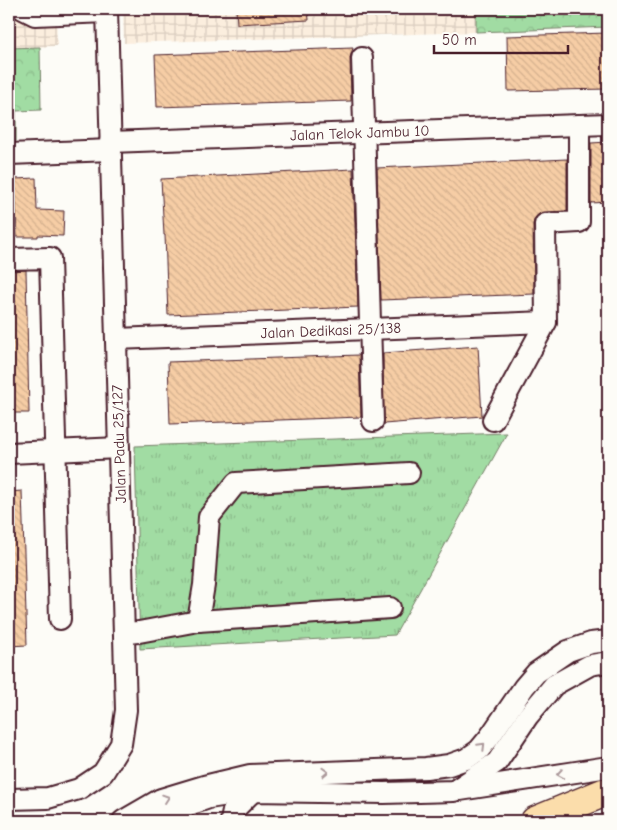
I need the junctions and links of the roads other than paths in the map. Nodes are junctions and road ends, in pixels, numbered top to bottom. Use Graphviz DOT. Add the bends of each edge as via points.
graph roads {
  1 [pos="23,9"];
  2 [pos="107,10"];
  3 [pos="362,58"];
  4 [pos="608,124"];
  5 [pos="579,125"];
  6 [pos="365,133"];
  7 [pos="111,146"];
  8 [pos="9,154"];
  9 [pos="9,259"];
  10 [pos="546,322"];
  11 [pos="370,329"];
  12 [pos="116,339"];
  13 [pos="493,420"];
  14 [pos="373,421"];
  15 [pos="119,448"];
  16 [pos="55,451"];
  17 [pos="9,453"];
  18 [pos="409,473"];
  19 [pos="390,608"];
  20 [pos="60,619"];
  21 [pos="198,621"];
  22 [pos="124,633"];
  23 [pos="608,641"];
  24 [pos="608,662"];
  25 [pos="608,766"];
  26 [pos="254,791"];
  27 [pos="454,791"];
  28 [pos="608,792"];
  29 [pos="9,799"];
  30 [pos="124,821"];
  31 [pos="150,821"];
  32 [pos="231,821"];
  33 [pos="536,821"];
  1 -- 2 [label="street" via="35,15"];
  2 -- 7 [label="street, Jalan Padu 25/127"];
  3 -- 6 [label="street"];
  4 -- 5 [label="street, Jalan Telok Jambu 10"];
  5 -- 6 [label="street, Jalan Telok Jambu 10"];
  5 -- 10 [label="street" via="579,222 545,224"];
  6 -- 7 [label="street, Jalan Telok Jambu 10"];
  6 -- 11 [label="street"];
  7 -- 8 [label="street, Jalan Telok Jambu 10"];
  7 -- 12 [label="street, Jalan Padu 25/127"];
  9 -- 16 [label="street" via="50,258"];
  10 -- 11 [label="street, Jalan Dedikasi 25/138"];
  10 -- 13 [label="street"];
  11 -- 12 [label="street, Jalan Dedikasi 25/138"];
  11 -- 14 [label="street"];
  12 -- 15 [label="street, Jalan Padu 25/127"];
  15 -- 16 [label="street"];
  15 -- 22 [label="street, Jalan Padu 25/127"];
  16 -- 17 [label="street"];
  16 -- 20 [label="street"];
  18 -- 21 [label="street" via="236,483 209,517"];
  19 -- 21 [label="street"];
  21 -- 22 [label="street"];
  22 -- 29 [label="street, Jalan Padu 25/127" via="126,710 121,744 104,774 79,788 48,798"];
  30 -- 23 [label="street, one-way" via="161,799 250,775 426,768 466,759 489,738 536,673 568,651"];
  24 -- 27 [label="street" via="590,664 554,685 497,762"];
  25 -- 27 [label="street, one-way"];
  26 -- 27 [label="street"];
  26 -- 31 [label="street" via="209,798"];
  26 -- 32 [label="street" via="233,811"];
  28 -- 33 [label="highway"];
}
